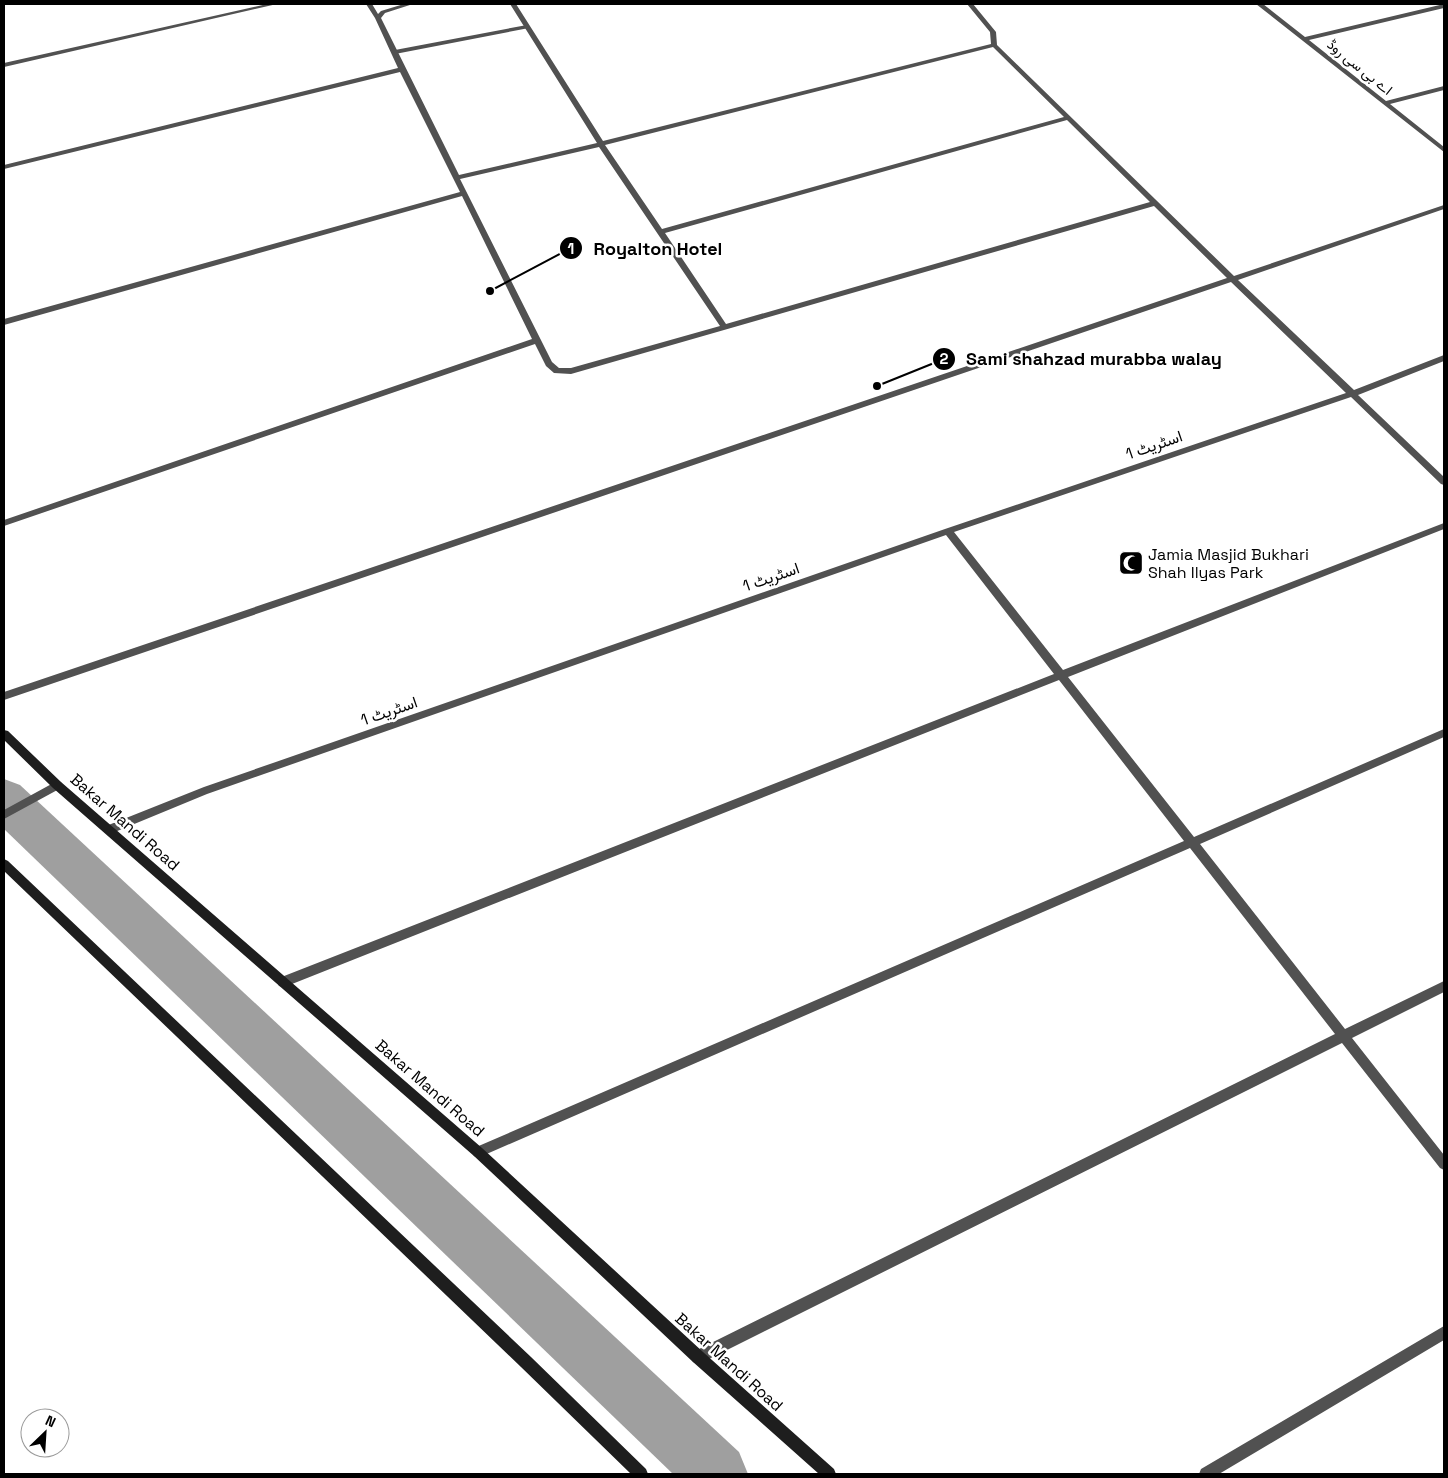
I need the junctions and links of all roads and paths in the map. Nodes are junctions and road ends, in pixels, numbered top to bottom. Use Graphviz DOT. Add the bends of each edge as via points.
graph roads {
  1 [pos="274,4"];
  2 [pos="369,4"];
  3 [pos="410,4"];
  4 [pos="513,4"];
  5 [pos="970,4"];
  6 [pos="1259,4"];
  7 [pos="1444,6"];
  8 [pos="378,18"];
  9 [pos="527,27"];
  10 [pos="1305,39"];
  11 [pos="994,45"];
  12 [pos="395,52"];
  13 [pos="4,65"];
  14 [pos="403,69"];
  15 [pos="1444,88"];
  16 [pos="1386,103"];
  17 [pos="1068,118"];
  18 [pos="601,144"];
  19 [pos="1444,150"];
  20 [pos="4,167"];
  21 [pos="456,178"];
  22 [pos="464,193"];
  23 [pos="1155,203"];
  24 [pos="1444,207"];
  25 [pos="660,232"];
  26 [pos="1233,279"];
  27 [pos="4,322"];
  28 [pos="724,326"];
  29 [pos="537,340"];
  30 [pos="1444,358"];
  31 [pos="1352,394"];
  32 [pos="1444,482"];
  33 [pos="4,524"];
  34 [pos="1444,526"];
  35 [pos="948,531"];
  36 [pos="1061,675"];
  37 [pos="4,696"];
  38 [pos="1444,733"];
  39 [pos="4,734"];
  40 [pos="57,785"];
  41 [pos="4,814"];
  42 [pos="110,829"];
  43 [pos="1192,842"];
  44 [pos="4,864"];
  45 [pos="283,982"];
  46 [pos="1444,986"];
  47 [pos="1343,1035"];
  48 [pos="478,1152"];
  49 [pos="1444,1164"];
  50 [pos="1444,1333"];
  51 [pos="698,1356"];
  52 [pos="641,1474"];
  53 [pos="829,1474"];
  54 [pos="1206,1474"];
  1 -- 13 [label="street"];
  2 -- 8 [label="street"];
  3 -- 8 [label="street" via="383,12"];
  4 -- 9 [label="street"];
  5 -- 11 [label="street" via="993,32"];
  6 -- 10 [label="street, اے بی سی روڈ"];
  7 -- 10 [label="street"];
  8 -- 12 [label="street"];
  9 -- 12 [label="street"];
  9 -- 18 [label="street"];
  10 -- 16 [label="street, اے بی سی روڈ"];
  11 -- 17 [label="street"];
  11 -- 18 [label="street"];
  12 -- 14 [label="street"];
  14 -- 20 [label="street"];
  14 -- 21 [label="street"];
  15 -- 16 [label="street"];
  16 -- 19 [label="street, اے بی سی روڈ"];
  17 -- 23 [label="street"];
  17 -- 25 [label="street"];
  18 -- 21 [label="street"];
  18 -- 25 [label="street"];
  21 -- 22 [label="street"];
  22 -- 27 [label="street"];
  22 -- 29 [label="street"];
  23 -- 26 [label="street"];
  23 -- 28 [label="street"];
  24 -- 26 [label="street"];
  25 -- 28 [label="street"];
  26 -- 31 [label="street"];
  26 -- 37 [label="street"];
  28 -- 29 [label="street" via="571,371 557,370 549,364"];
  29 -- 33 [label="street"];
  30 -- 31 [label="street, اسٹریٹ 1"];
  31 -- 32 [label="street"];
  31 -- 35 [label="street, اسٹریٹ 1"];
  34 -- 36 [label="street"];
  35 -- 36 [label="street"];
  35 -- 42 [label="street, اسٹریٹ 1" via="214,788"];
  36 -- 43 [label="street"];
  36 -- 45 [label="street"];
  38 -- 43 [label="street"];
  39 -- 40 [label="street, Bakar Mandi Road"];
  40 -- 41 [label="street"];
  40 -- 42 [label="street, Bakar Mandi Road"];
  42 -- 45 [label="street, Bakar Mandi Road"];
  43 -- 47 [label="street"];
  43 -- 48 [label="street"];
  44 -- 52 [label="street"];
  45 -- 48 [label="street, Bakar Mandi Road"];
  46 -- 47 [label="street"];
  47 -- 49 [label="street"];
  47 -- 51 [label="street"];
  48 -- 51 [label="street, Bakar Mandi Road"];
  50 -- 54 [label="street"];
  51 -- 53 [label="street, Bakar Mandi Road"];
}
